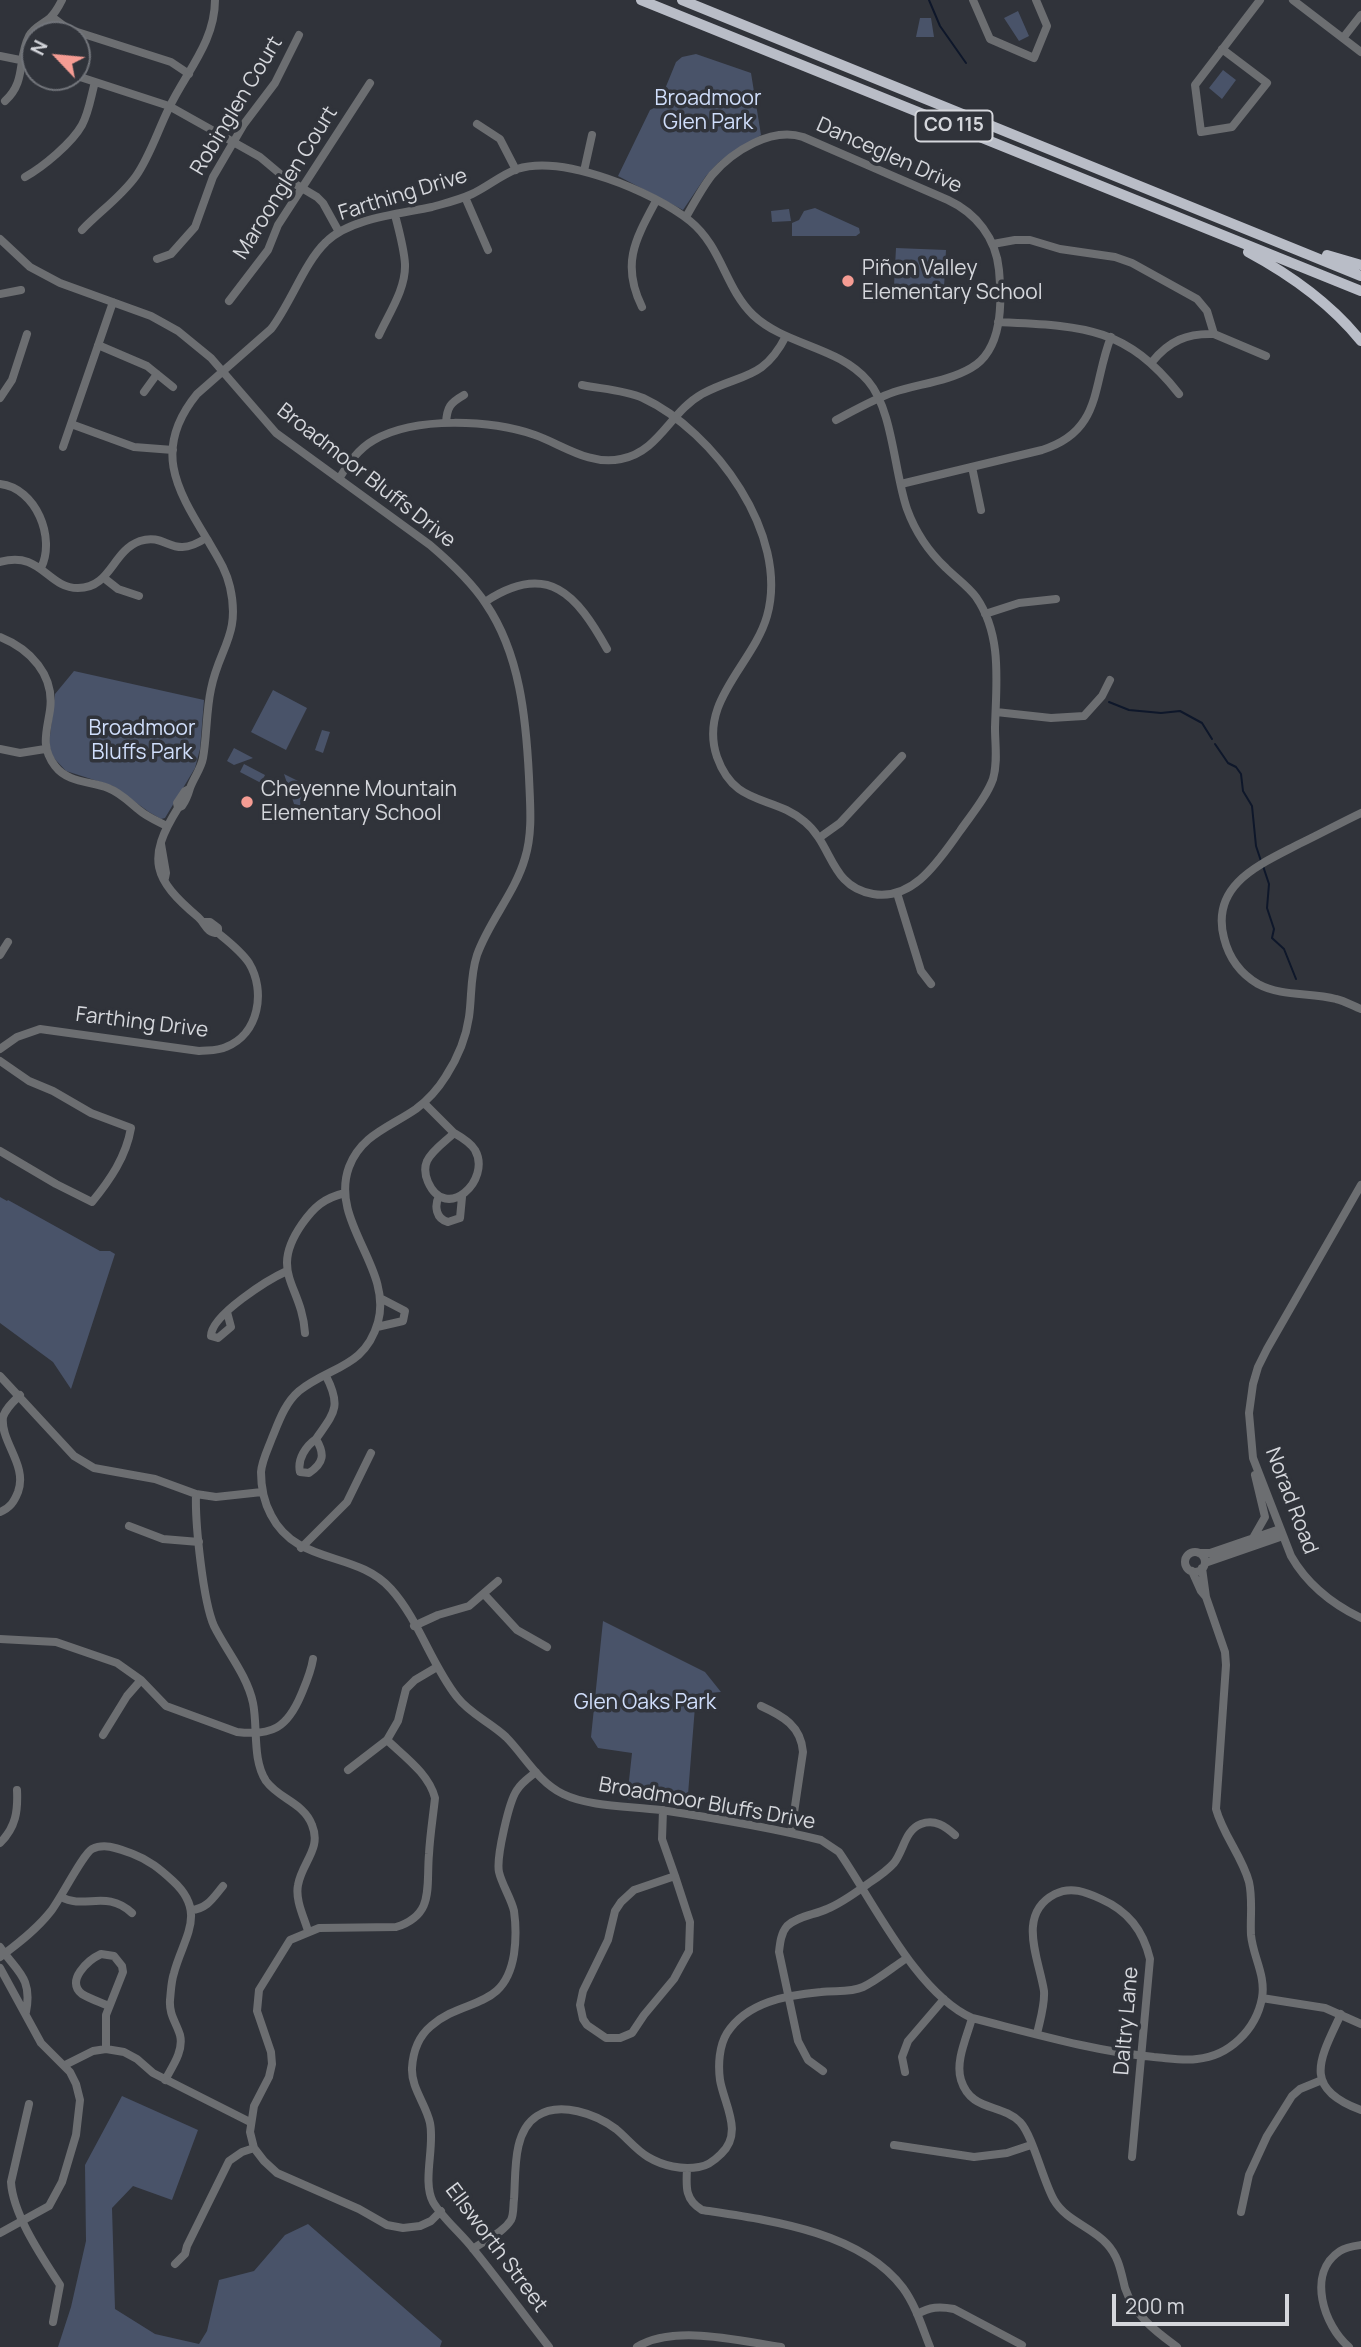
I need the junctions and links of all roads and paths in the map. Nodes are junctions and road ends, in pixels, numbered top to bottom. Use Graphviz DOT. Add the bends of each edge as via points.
graph roads {
  1 [pos="62,0"];
  2 [pos="215,0"];
  3 [pos="641,0"];
  4 [pos="682,0"];
  5 [pos="973,0"];
  6 [pos="1036,0"];
  7 [pos="1260,0"];
  8 [pos="1293,0"];
  9 [pos="1361,15"];
  10 [pos="52,17"];
  11 [pos="47,21"];
  12 [pos="299,35"];
  13 [pos="1343,38"];
  14 [pos="1223,49"];
  15 [pos="1361,52"];
  16 [pos="0,56"];
  17 [pos="21,61"];
  18 [pos="21,69"];
  19 [pos="189,74"];
  20 [pos="91,80"];
  21 [pos="96,82"];
  22 [pos="370,83"];
  23 [pos="5,101"];
  24 [pos="169,106"];
  25 [pos="477,124"];
  26 [pos="592,135"];
  27 [pos="234,141"];
  28 [pos="516,170"];
  29 [pos="584,171"];
  30 [pos="25,177"];
  31 [pos="302,187"];
  32 [pos="465,197"];
  33 [pos="656,201"];
  34 [pos="1202,212"];
  35 [pos="395,215"];
  36 [pos="686,218"];
  37 [pos="1189,222"];
  38 [pos="82,230"];
  39 [pos="340,232"];
  40 [pos="0,239"];
  41 [pos="993,244"];
  42 [pos="488,250"];
  43 [pos="157,259"];
  44 [pos="1361,265"];
  45 [pos="1361,276"];
  46 [pos="21,290"];
  47 [pos="1361,291"];
  48 [pos="0,294"];
  49 [pos="229,301"];
  50 [pos="113,302"];
  51 [pos="642,307"];
  52 [pos="998,322"];
  53 [pos="27,334"];
  54 [pos="1214,334"];
  55 [pos="379,335"];
  56 [pos="786,336"];
  57 [pos="1111,337"];
  58 [pos="1361,341"];
  59 [pos="98,345"];
  60 [pos="1266,356"];
  61 [pos="1152,362"];
  62 [pos="222,372"];
  63 [pos="157,374"];
  64 [pos="582,385"];
  65 [pos="173,387"];
  66 [pos="144,392"];
  67 [pos="1179,394"];
  68 [pos="464,395"];
  69 [pos="0,398"];
  70 [pos="880,398"];
  71 [pos="675,419"];
  72 [pos="836,420"];
  73 [pos="446,423"];
  74 [pos="71,424"];
  75 [pos="63,447"];
  76 [pos="173,450"];
  77 [pos="972,467"];
  78 [pos="339,479"];
  79 [pos="0,484"];
  80 [pos="901,484"];
  81 [pos="981,510"];
  82 [pos="206,538"];
  83 [pos="0,562"];
  84 [pos="41,568"];
  85 [pos="104,578"];
  86 [pos="139,596"];
  87 [pos="1056,599"];
  88 [pos="485,602"];
  89 [pos="985,614"];
  90 [pos="0,637"];
  91 [pos="607,649"];
  92 [pos="1110,680"];
  93 [pos="996,712"];
  94 [pos="0,749"];
  95 [pos="45,750"];
  96 [pos="902,756"];
  97 [pos="1361,813"];
  98 [pos="167,827"];
  99 [pos="820,838"];
  100 [pos="897,894"];
  101 [pos="8,942"];
  102 [pos="0,955"];
  103 [pos="932,984"];
  104 [pos="1361,1009"];
  105 [pos="0,1049"];
  106 [pos="0,1061"];
  107 [pos="424,1102"];
  108 [pos="454,1133"];
  109 [pos="0,1151"];
  110 [pos="1361,1185"];
  111 [pos="345,1193"];
  112 [pos="439,1196"];
  113 [pos="462,1197"];
  114 [pos="286,1271"];
  115 [pos="380,1298"];
  116 [pos="228,1312"];
  117 [pos="377,1326"];
  118 [pos="305,1333"];
  119 [pos="0,1376"];
  120 [pos="326,1376"];
  121 [pos="20,1395"];
  122 [pos="316,1439"];
  123 [pos="370,1453"];
  124 [pos="1253,1458"];
  125 [pos="262,1492"];
  126 [pos="196,1494"];
  127 [pos="0,1512"];
  128 [pos="130,1525"];
  129 [pos="1281,1533"];
  130 [pos="1253,1538"];
  131 [pos="200,1542"];
  132 [pos="301,1548"];
  133 [pos="1199,1553"];
  134 [pos="1204,1566"];
  135 [pos="1192,1571"];
  136 [pos="498,1581"];
  137 [pos="484,1594"];
  138 [pos="1206,1597"];
  139 [pos="1361,1618"];
  140 [pos="414,1626"];
  141 [pos="0,1639"];
  142 [pos="547,1647"];
  143 [pos="313,1658"];
  144 [pos="437,1667"];
  145 [pos="141,1680"];
  146 [pos="761,1706"];
  147 [pos="257,1733"];
  148 [pos="103,1735"];
  149 [pos="387,1740"];
  150 [pos="348,1770"];
  151 [pos="537,1772"];
  152 [pos="17,1790"];
  153 [pos="663,1810"];
  154 [pos="791,1833"];
  155 [pos="956,1835"];
  156 [pos="0,1843"];
  157 [pos="675,1876"];
  158 [pos="223,1886"];
  159 [pos="863,1887"];
  160 [pos="61,1897"];
  161 [pos="191,1910"];
  162 [pos="132,1913"];
  163 [pos="308,1931"];
  164 [pos="2,1953"];
  165 [pos="906,1958"];
  166 [pos="0,1968"];
  167 [pos="789,1997"];
  168 [pos="1262,1998"];
  169 [pos="944,1999"];
  170 [pos="109,2006"];
  171 [pos="26,2012"];
  172 [pos="1341,2014"];
  173 [pos="972,2018"];
  174 [pos="1361,2024"];
  175 [pos="1037,2034"];
  176 [pos="106,2049"];
  177 [pos="1143,2056"];
  178 [pos="67,2069"];
  179 [pos="823,2071"];
  180 [pos="905,2071"];
  181 [pos="165,2080"];
  182 [pos="1322,2080"];
  183 [pos="29,2104"];
  184 [pos="1361,2110"];
  185 [pos="250,2122"];
  186 [pos="1031,2145"];
  187 [pos="894,2146"];
  188 [pos="254,2148"];
  189 [pos="1132,2157"];
  190 [pos="687,2169"];
  191 [pos="441,2211"];
  192 [pos="1241,2212"];
  193 [pos="23,2221"];
  194 [pos="0,2233"];
  195 [pos="1361,2245"];
  196 [pos="473,2249"];
  197 [pos="175,2264"];
  198 [pos="917,2314"];
  199 [pos="53,2322"];
  200 [pos="1022,2345"];
  201 [pos="549,2347"];
  202 [pos="637,2347"];
  203 [pos="781,2347"];
  204 [pos="930,2347"];
  205 [pos="1177,2347"];
  206 [pos="1349,2347"];
  1 -- 10 [label="street"];
  2 -- 19 [label="street" via="211,34"];
  3 -- 37 [label="highway, CO 115"];
  4 -- 34 [label="highway, CO 115"];
  5 -- 6 [label="street" via="990,39 1034,58 1047,26"];
  7 -- 14 [label="street"];
  8 -- 13 [label="street"];
  9 -- 13 [label="street"];
  10 -- 11 [label="street"];
  10 -- 19 [label="street" via="68,29 171,62"];
  12 -- 27 [label="street, Robinglen Court" via="275,83"];
  13 -- 15 [label="street"];
  14 -- 14 [label="street" via="1195,85 1201,132 1232,127 1267,83"];
  16 -- 17 [label="street"];
  18 -- 23 [label="street" via="16,89"];
  19 -- 24 [label="street"];
  20 -- 21 [label="street"];
  21 -- 24 [label="street"];
  21 -- 30 [label="street" via="77,131"];
  22 -- 31 [label="street, Maroonglen Court"];
  24 -- 27 [label="street"];
  24 -- 38 [label="street" via="135,178"];
  25 -- 28 [label="street" via="500,139"];
  26 -- 29 [label="street"];
  27 -- 31 [label="street"];
  27 -- 43 [label="street, Robinglen Court" via="213,177 195,226 171,254"];
  28 -- 29 [label="street, Farthing Drive" via="547,164"];
  28 -- 32 [label="street, Farthing Drive"];
  29 -- 33 [label="street, Farthing Drive"];
  31 -- 39 [label="street" via="323,203"];
  31 -- 49 [label="street, Maroonglen Court" via="268,250"];
  32 -- 35 [label="street, Farthing Drive"];
  32 -- 42 [label="street"];
  33 -- 36 [label="street, Farthing Drive"];
  33 -- 51 [label="street" via="631,255 631,276"];
  34 -- 44 [label="highway"];
  34 -- 45 [label="highway, CO 115"];
  35 -- 39 [label="street, Farthing Drive"];
  35 -- 55 [label="street" via="405,258 404,276"];
  36 -- 41 [label="street, Danceglen Drive" via="710,178 729,159 767,137 790,134 955,203 975,218"];
  36 -- 56 [label="street, Farthing Drive" via="710,241 748,309"];
  37 -- 47 [label="highway, CO 115"];
  37 -- 58 [label="highway" via="1281,271"];
  39 -- 62 [label="street, Farthing Drive" via="320,248 271,329"];
  40 -- 50 [label="street, Broadmoor Bluffs Drive" via="44,275"];
  41 -- 52 [label="street, Danceglen Drive" via="999,273"];
  41 -- 54 [label="street" via="1030,240 1132,263 1197,299 1207,311"];
  46 -- 48 [label="street"];
  50 -- 59 [label="street"];
  50 -- 62 [label="street, Broadmoor Bluffs Drive" via="178,331"];
  52 -- 57 [label="street" via="1084,329"];
  52 -- 70 [label="street, Danceglen Drive" via="989,352 971,368"];
  53 -- 69 [label="street" via="12,380"];
  54 -- 60 [label="street"];
  54 -- 61 [label="street" via="1178,339"];
  56 -- 70 [label="street, Farthing Drive" via="849,364"];
  56 -- 71 [label="street" via="763,368 703,393"];
  57 -- 61 [label="street"];
  57 -- 77 [label="street" via="1094,403 1074,432 1052,447"];
  59 -- 63 [label="street"];
  59 -- 74 [label="street"];
  61 -- 67 [label="street"];
  62 -- 76 [label="street, Farthing Drive" via="188,405"];
  62 -- 78 [label="street, Broadmoor Bluffs Drive" via="276,433"];
  63 -- 65 [label="street"];
  63 -- 66 [label="street"];
  64 -- 71 [label="street" via="639,396"];
  68 -- 73 [label="street" via="451,402"];
  70 -- 72 [label="street, Danceglen Drive"];
  70 -- 80 [label="street, Farthing Drive"];
  71 -- 73 [label="street" via="640,453 606,461 518,430"];
  71 -- 99 [label="street" via="718,459 745,496 772,572 772,595 763,629 716,713 717,755 742,792 797,816"];
  73 -- 78 [label="street" via="376,439 353,458"];
  74 -- 75 [label="street"];
  74 -- 76 [label="street" via="134,447"];
  76 -- 82 [label="street, Farthing Drive" via="178,487"];
  77 -- 80 [label="street"];
  77 -- 81 [label="street"];
  78 -- 88 [label="street, Broadmoor Bluffs Drive" via="430,545"];
  79 -- 84 [label="street" via="18,491 44,523 47,550"];
  80 -- 89 [label="street, Farthing Drive" via="906,507 925,544 971,591"];
  82 -- 85 [label="street" via="181,548 157,540 140,541 123,551"];
  82 -- 98 [label="street, Farthing Drive" via="224,567 234,611 229,642 211,687 203,757"];
  83 -- 84 [label="street" via="18,559"];
  84 -- 85 [label="street" via="71,587 88,587"];
  85 -- 86 [label="street"];
  87 -- 89 [label="street" via="1019,603"];
  88 -- 91 [label="street" via="515,586 558,590 586,613"];
  88 -- 107 [label="street, Broadmoor Bluffs Drive" via="502,635 522,700 529,838 519,877 477,954 463,1042 444,1080"];
  89 -- 93 [label="street, Farthing Drive" via="997,665"];
  90 -- 95 [label="street" via="27,652 46,677 51,701"];
  92 -- 93 [label="street" via="1084,716"];
  93 -- 100 [label="street, Farthing Drive" via="996,762 987,792 932,867"];
  94 -- 95 [label="street" via="20,754"];
  95 -- 98 [label="street" via="64,775 116,792"];
  96 -- 99 [label="street" via="840,823"];
  97 -- 104 [label="street" via="1262,863 1233,887 1222,916 1228,951 1257,984 1270,990 1337,999"];
  98 -- 105 [label="street, Farthing Drive" via="157,851 160,874 208,930 218,933 244,957 258,985 254,1018 234,1043 224,1048 199,1051 40,1029 16,1037"];
  99 -- 100 [label="street" via="835,870 850,884 875,894"];
  100 -- 103 [label="street" via="921,971"];
  101 -- 102 [label="street"];
  106 -- 109 [label="street" via="91,1113 131,1128 111,1179 92,1202"];
  107 -- 108 [label="street"];
  107 -- 111 [label="street, Broadmoor Bluffs Drive" via="363,1143 349,1166"];
  108 -- 112 [label="street" via="425,1164 430,1187"];
  108 -- 113 [label="street" via="474,1147 479,1159 477,1174"];
  110 -- 124 [label="street, Norad Road" via="1258,1367 1249,1413"];
  111 -- 114 [label="street" via="326,1198 312,1210 289,1245"];
  111 -- 115 [label="street, Broadmoor Bluffs Drive"];
  112 -- 113 [label="street"];
  112 -- 113 [label="street" via="439,1216 448,1222 460,1218"];
  114 -- 116 [label="street" via="267,1280"];
  114 -- 118 [label="street"];
  115 -- 117 [label="street, Broadmoor Bluffs Drive"];
  115 -- 117 [label="street" via="405,1311 403,1321"];
  117 -- 120 [label="street, Broadmoor Bluffs Drive" via="362,1352"];
  119 -- 121 [label="street"];
  120 -- 122 [label="street" via="334,1393 335,1412"];
  120 -- 125 [label="street, Broadmoor Bluffs Drive" via="303,1388 288,1405 263,1462"];
  121 -- 126 [label="street" via="83,1462"];
  121 -- 127 [label="street" via="8,1408 2,1427 22,1478 9,1509"];
  123 -- 132 [label="street" via="347,1502"];
  124 -- 129 [label="street, Norad Road"];
  124 -- 130 [label="street" via="1265,1517"];
  125 -- 126 [label="street" via="216,1497"];
  125 -- 132 [label="street, Broadmoor Bluffs Drive" via="275,1523"];
  126 -- 131 [label="street"];
  128 -- 131 [label="street" via="163,1539"];
  129 -- 130 [label="street"];
  129 -- 134 [label="street"];
  129 -- 139 [label="street, Norad Road" via="1290,1556 1307,1578"];
  130 -- 133 [label="street"];
  131 -- 147 [label="street" via="208,1608 248,1689"];
  132 -- 140 [label="street, Broadmoor Bluffs Drive" via="349,1563 380,1580"];
  133 -- 134 [label="street"];
  133 -- 135 [label="street" via="1189,1554 1186,1560"];
  134 -- 135 [label="street"];
  134 -- 138 [label="street, Broadmoor Bluffs Drive"];
  135 -- 138 [label="street, Broadmoor Bluffs Drive"];
  136 -- 137 [label="street"];
  137 -- 140 [label="street" via="469,1606"];
  137 -- 142 [label="street" via="517,1630"];
  138 -- 168 [label="street, Broadmoor Bluffs Drive" via="1226,1665 1216,1809 1249,1882 1251,1936 1261,1970"];
  140 -- 144 [label="street, Broadmoor Bluffs Drive"];
  141 -- 145 [label="street" via="56,1642 117,1663"];
  143 -- 147 [label="street" via="293,1714 277,1728"];
  144 -- 149 [label="street" via="405,1689 398,1721"];
  144 -- 151 [label="street, Broadmoor Bluffs Drive" via="462,1703 505,1736"];
  145 -- 147 [label="street" via="166,1706 237,1732"];
  145 -- 148 [label="street"];
  146 -- 154 [label="street" via="791,1723 802,1742"];
  147 -- 163 [label="street" via="266,1781 301,1808 313,1826 316,1840 298,1886"];
  149 -- 150 [label="street"];
  149 -- 163 [label="street" via="433,1789 426,1901 415,1917 396,1927"];
  151 -- 153 [label="street, Broadmoor Bluffs Drive" via="573,1798"];
  151 -- 191 [label="street, Ellsworth Street" via="516,1790 499,1852 498,1869 513,1910 516,1934 508,1977 481,2002 430,2027 413,2056 415,2086 430,2123 429,2188"];
  152 -- 156 [label="street" via="17,1815"];
  153 -- 154 [label="street, Broadmoor Bluffs Drive"];
  153 -- 157 [label="street" via="662,1839"];
  154 -- 159 [label="street, Broadmoor Bluffs Drive" via="831,1845"];
  155 -- 159 [label="street" via="933,1822 913,1828 895,1861"];
  157 -- 157 [label="street" via="690,1922 689,1951 632,2034 606,2038 587,2025 580,2005 608,1940 615,1911 635,1890"];
  158 -- 161 [label="street" via="208,1904"];
  159 -- 165 [label="street, Broadmoor Bluffs Drive"];
  159 -- 167 [label="street" via="787,1927 779,1952"];
  160 -- 161 [label="street" via="87,1853 112,1846 156,1866 181,1889"];
  160 -- 162 [label="street" via="78,1902 105,1899"];
  160 -- 164 [label="street" via="30,1934"];
  161 -- 181 [label="street" via="189,1935 173,1975 170,2002 180,2047"];
  163 -- 185 [label="street" via="290,1940 259,1990 257,2011 272,2064"];
  164 -- 171 [label="street" via="22,1976"];
  165 -- 167 [label="street" via="862,1987"];
  165 -- 169 [label="street, Broadmoor Bluffs Drive"];
  166 -- 171 [label="street"];
  167 -- 179 [label="street" via="802,2051"];
  167 -- 190 [label="street" via="754,2009 727,2033 721,2047 720,2080 732,2135 717,2158 703,2167"];
  168 -- 172 [label="street"];
  168 -- 177 [label="street, Broadmoor Bluffs Drive" via="1245,2033 1224,2051 1197,2059"];
  169 -- 173 [label="street, Broadmoor Bluffs Drive"];
  169 -- 180 [label="street" via="908,2041 902,2057"];
  170 -- 170 [label="street" via="81,1993 76,1985 81,1970 100,1954 114,1956 122,1966"];
  170 -- 176 [label="street"];
  171 -- 178 [label="street" via="41,2043"];
  172 -- 174 [label="street"];
  172 -- 182 [label="street" via="1323,2052"];
  173 -- 175 [label="street, Broadmoor Bluffs Drive"];
  173 -- 186 [label="street" via="960,2060 961,2082 979,2104 1021,2123"];
  175 -- 177 [label="street, Broadmoor Bluffs Drive"];
  175 -- 177 [label="street, Daltry Lane" via="1044,1994 1032,1923 1047,1898 1060,1891 1085,1892 1124,1912 1146,1944 1150,1970"];
  176 -- 178 [label="street" via="85,2054"];
  176 -- 181 [label="street" via="124,2052"];
  177 -- 189 [label="street, Daltry Lane"];
  178 -- 193 [label="street" via="80,2101 76,2135 62,2182 49,2206"];
  181 -- 185 [label="street"];
  182 -- 184 [label="street" via="1340,2102"];
  182 -- 192 [label="street" via="1292,2096 1267,2136 1249,2175"];
  183 -- 193 [label="street" via="11,2182"];
  185 -- 188 [label="street"];
  186 -- 187 [label="street" via="975,2157"];
  186 -- 205 [label="street" via="1054,2201 1107,2244 1134,2307 1148,2325"];
  188 -- 191 [label="street" via="277,2173 387,2225 420,2226"];
  188 -- 197 [label="street" via="229,2161 185,2254"];
  190 -- 196 [label="street" via="648,2157 600,2119 581,2112 547,2111 526,2126 519,2140 512,2218"];
  190 -- 198 [label="street" via="687,2193 695,2206 804,2229 858,2252 887,2271"];
  191 -- 196 [label="street, Ellsworth Street"];
  193 -- 194 [label="street"];
  193 -- 199 [label="street" via="60,2285"];
  195 -- 206 [label="street" via="1331,2259 1321,2287 1334,2331"];
  196 -- 201 [label="street, Ellsworth Street"];
  198 -- 200 [label="street" via="942,2306 954,2309"];
  198 -- 204 [label="street"];
  202 -- 203 [label="street" via="654,2339 701,2335"];
}
